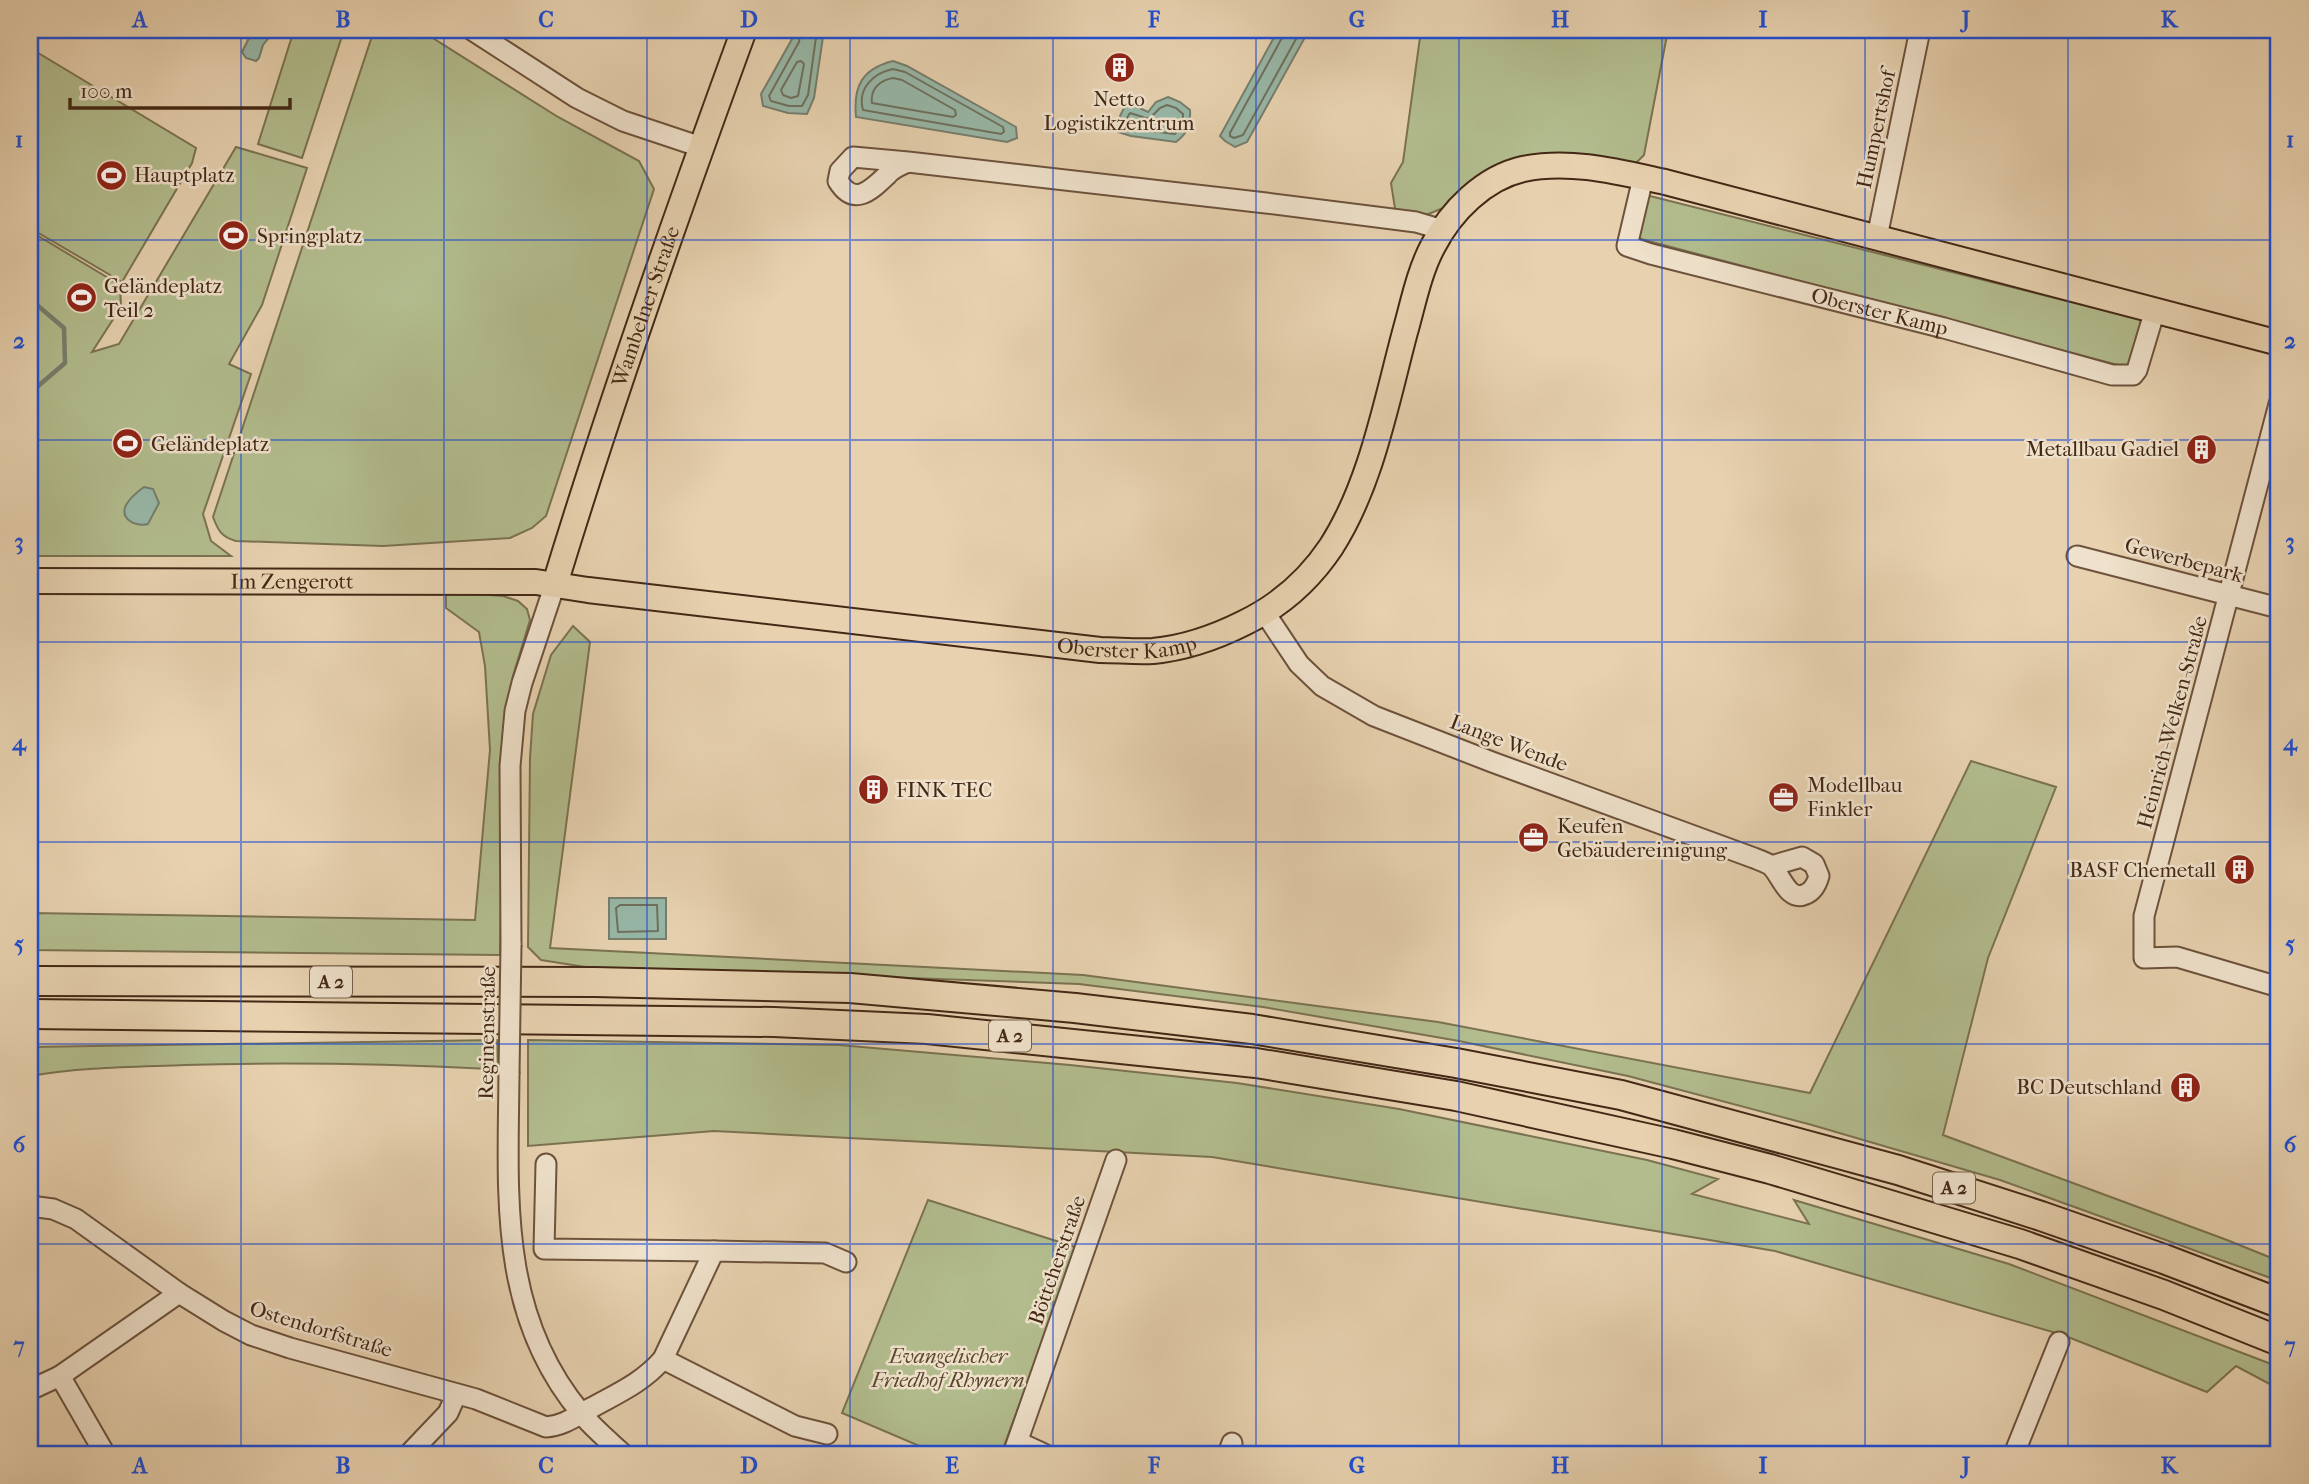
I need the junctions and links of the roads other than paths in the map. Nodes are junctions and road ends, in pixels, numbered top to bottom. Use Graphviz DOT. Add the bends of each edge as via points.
graph roads {
  1 [pos="472,30"];
  2 [pos="744,30"];
  3 [pos="1920,30"];
  4 [pos="701,147"];
  5 [pos="908,162"];
  6 [pos="1643,178"];
  7 [pos="1443,230"];
  8 [pos="1877,237"];
  9 [pos="2155,310"];
  10 [pos="2279,343"];
  11 [pos="2279,404"];
  12 [pos="2077,556"];
  13 [pos="30,581"];
  14 [pos="555,584"];
  15 [pos="2229,595"];
  16 [pos="2279,608"];
  17 [pos="1265,613"];
  18 [pos="1771,866"];
  19 [pos="30,981"];
  20 [pos="2279,987"];
  21 [pos="30,1014"];
  22 [pos="1116,1160"];
  23 [pos="546,1164"];
  24 [pos="30,1206"];
  25 [pos="714,1251"];
  26 [pos="846,1262"];
  27 [pos="179,1293"];
  28 [pos="2279,1303"];
  29 [pos="2279,1341"];
  30 [pos="2059,1342"];
  31 [pos="663,1359"];
  32 [pos="60,1376"];
  33 [pos="30,1390"];
  34 [pos="456,1395"];
  35 [pos="581,1414"];
  36 [pos="827,1434"];
  37 [pos="1016,1448"];
  38 [pos="105,1454"];
  39 [pos="409,1454"];
  40 [pos="623,1454"];
  41 [pos="1044,1454"];
  42 [pos="2014,1454"];
  1 -- 4 [label="street" via="577,98 622,121"];
  2 -- 4 [label="main road, Wambelner Straße"];
  3 -- 8 [label="street, Humpertshof"];
  4 -- 14 [label="main road, Wambelner Straße"];
  5 -- 7 [label="street" via="1416,222"];
  6 -- 7 [label="main road, Oberster Kamp" via="1570,166 1521,170 1482,187"];
  6 -- 8 [label="main road, Oberster Kamp"];
  6 -- 9 [label="street, Oberster Kamp" via="1627,246 2112,375 2133,375 2137,370"];
  7 -- 17 [label="main road, Oberster Kamp" via="1422,275 1367,468 1345,523 1317,567"];
  8 -- 9 [label="main road, Oberster Kamp"];
  9 -- 10 [label="main road, Oberster Kamp"];
  11 -- 15 [label="street, Heinrich-Welken-Straße"];
  12 -- 15 [label="street, Gewerbepark"];
  13 -- 14 [label="main road, Im Zengerott"];
  14 -- 17 [label="main road, Oberster Kamp" via="1100,650 1153,651 1193,644"];
  14 -- 35 [label="street, Reginenstraße, bridge" via="522,683 510,766 509,1221 522,1304 542,1354"];
  15 -- 16 [label="street, Gewerbepark"];
  15 -- 20 [label="street, Heinrich-Welken-Straße" via="2144,916 2144,958 2178,957"];
  17 -- 18 [label="street, Lange Wende" via="1299,664 1322,686 1374,716"];
  19 -- 28 [label="highway, A 2" via="837,987 1075,1007 1252,1029 1633,1098 1924,1178"];
  21 -- 29 [label="highway, A 2" via="788,1022 927,1029 1256,1063 1456,1096 1770,1169 2020,1244"];
  22 -- 37 [label="street, Böttcherstraße"];
  23 -- 25 [label="street" via="544,1249"];
  24 -- 27 [label="street, Ostendorfstraße" via="54,1209 76,1219"];
  25 -- 26 [label="street" via="825,1253"];
  25 -- 31 [label="street"];
  27 -- 32 [label="street"];
  27 -- 34 [label="street, Ostendorfstraße" via="251,1335"];
  30 -- 42 [label="street"];
  31 -- 35 [label="street, Ostendorfstraße" via="639,1382"];
  31 -- 36 [label="street" via="795,1426"];
  32 -- 33 [label="street"];
  32 -- 38 [label="street"];
  34 -- 35 [label="street, Ostendorfstraße" via="546,1427"];
  34 -- 39 [label="street" via="448,1413"];
  35 -- 40 [label="street, Reginenstraße"];
  37 -- 41 [label="street"];
}
